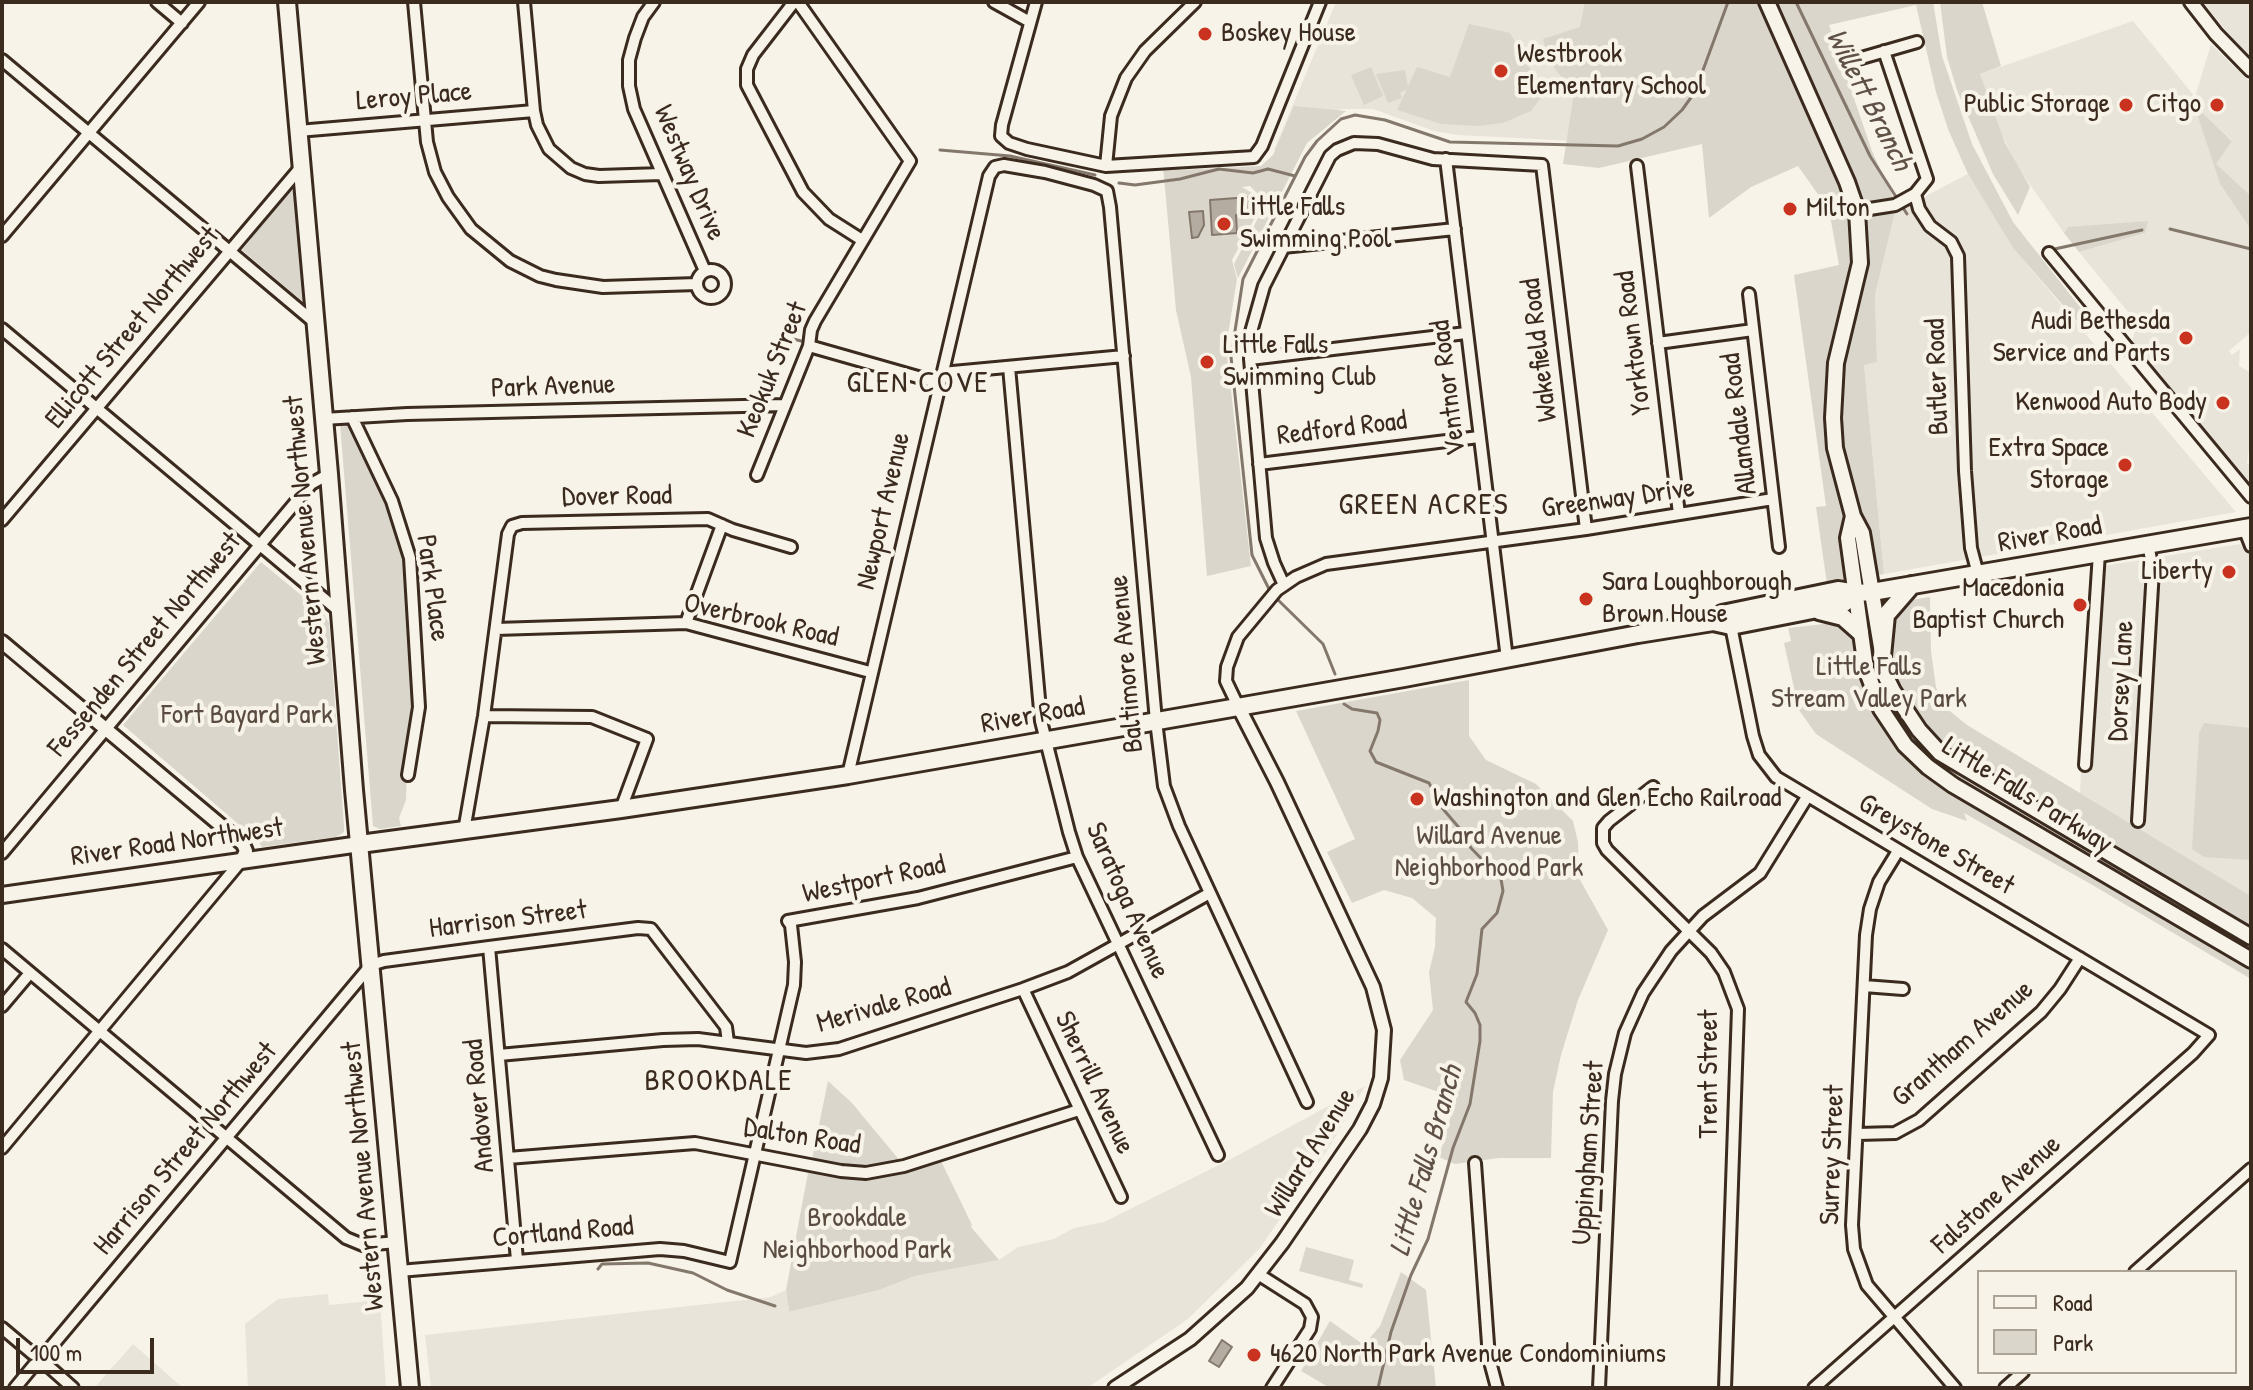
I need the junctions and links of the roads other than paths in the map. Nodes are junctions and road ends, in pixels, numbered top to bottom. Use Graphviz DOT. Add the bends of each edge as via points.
graph roads {
  1 [pos="157,2"];
  2 [pos="199,2"];
  3 [pos="287,2"];
  4 [pos="414,2"];
  5 [pos="524,2"];
  6 [pos="654,2"];
  7 [pos="796,2"];
  8 [pos="994,2"];
  9 [pos="1036,2"];
  10 [pos="1195,2"];
  11 [pos="1320,2"];
  12 [pos="1767,2"];
  13 [pos="2191,2"];
  14 [pos="1030,22"];
  15 [pos="182,23"];
  16 [pos="1917,42"];
  17 [pos="1884,51"];
  18 [pos="2,60"];
  19 [pos="1851,61"];
  20 [pos="2251,70"];
  21 [pos="534,111"];
  22 [pos="424,121"];
  23 [pos="298,131"];
  24 [pos="88,133"];
  25 [pos="1446,159"];
  26 [pos="1106,166"];
  27 [pos="1637,166"];
  28 [pos="301,167"];
  29 [pos="995,167"];
  30 [pos="662,174"];
  31 [pos="1911,196"];
  32 [pos="1857,211"];
  33 [pos="1455,229"];
  34 [pos="2,236"];
  35 [pos="862,240"];
  36 [pos="1283,247"];
  37 [pos="229,251"];
  38 [pos="2049,253"];
  39 [pos="705,271"];
  40 [pos="697,284"];
  41 [pos="1749,294"];
  42 [pos="314,322"];
  43 [pos="2,329"];
  44 [pos="1753,330"];
  45 [pos="1466,333"];
  46 [pos="1658,343"];
  47 [pos="809,346"];
  48 [pos="1124,356"];
  49 [pos="1250,359"];
  50 [pos="1009,367"];
  51 [pos="941,378"];
  52 [pos="785,405"];
  53 [pos="97,408"];
  54 [pos="352,417"];
  55 [pos="323,419"];
  56 [pos="1479,437"];
  57 [pos="1259,464"];
  58 [pos="329,474"];
  59 [pos="757,475"];
  60 [pos="2251,497"];
  61 [pos="1773,499"];
  62 [pos="1679,514"];
  63 [pos="2,520"];
  64 [pos="722,525"];
  65 [pos="2247,527"];
  66 [pos="1586,529"];
  67 [pos="1491,541"];
  68 [pos="2148,544"];
  69 [pos="260,546"];
  70 [pos="2251,546"];
  71 [pos="791,547"];
  72 [pos="1779,547"];
  73 [pos="2099,553"];
  74 [pos="1978,574"];
  75 [pos="1912,585"];
  76 [pos="1277,591"];
  77 [pos="1864,593"];
  78 [pos="1778,602"];
  79 [pos="1809,610"];
  80 [pos="340,612"];
  81 [pos="1713,622"];
  82 [pos="686,623"];
  83 [pos="1731,626"];
  84 [pos="496,629"];
  85 [pos="1860,632"];
  86 [pos="2,642"];
  87 [pos="1882,656"];
  88 [pos="1507,659"];
  89 [pos="870,672"];
  90 [pos="1238,706"];
  91 [pos="484,716"];
  92 [pos="1156,721"];
  93 [pos="106,729"];
  94 [pos="1046,740"];
  95 [pos="2085,765"];
  96 [pos="408,775"];
  97 [pos="848,775"];
  98 [pos="1653,787"];
  99 [pos="1807,797"];
  100 [pos="621,809"];
  101 [pos="2138,821"];
  102 [pos="464,831"];
  103 [pos="360,844"];
  104 [pos="1898,851"];
  105 [pos="2,853"];
  106 [pos="1077,857"];
  107 [pos="242,860"];
  108 [pos="1210,893"];
  109 [pos="2,895"];
  110 [pos="1690,930"];
  111 [pos="2251,937"];
  112 [pos="1118,944"];
  113 [pos="489,947"];
  114 [pos="2,949"];
  115 [pos="2080,958"];
  116 [pos="2251,960"];
  117 [pos="371,965"];
  118 [pos="30,973"];
  119 [pos="1864,986"];
  120 [pos="1023,989"];
  121 [pos="1903,989"];
  122 [pos="2,1006"];
  123 [pos="100,1032"];
  124 [pos="2209,1035"];
  125 [pos="728,1042"];
  126 [pos="780,1050"];
  127 [pos="499,1055"];
  128 [pos="1307,1102"];
  129 [pos="1079,1110"];
  130 [pos="1858,1134"];
  131 [pos="226,1138"];
  132 [pos="2,1148"];
  133 [pos="755,1155"];
  134 [pos="1218,1155"];
  135 [pos="508,1158"];
  136 [pos="1475,1163"];
  137 [pos="2251,1169"];
  138 [pos="1121,1197"];
  139 [pos="397,1242"];
  140 [pos="517,1260"];
  141 [pos="730,1262"];
  142 [pos="2137,1270"];
  143 [pos="399,1271"];
  144 [pos="1258,1274"];
  145 [pos="1894,1318"];
  146 [pos="2,1328"];
  147 [pos="34,1359"];
  148 [pos="2021,1374"];
  149 [pos="15,1388"];
  150 [pos="73,1388"];
  151 [pos="410,1388"];
  152 [pos="1115,1388"];
  153 [pos="1272,1388"];
  154 [pos="1497,1388"];
  155 [pos="1599,1388"];
  156 [pos="1725,1388"];
  157 [pos="1814,1388"];
  158 [pos="1955,1388"];
  159 [pos="2005,1388"];
  1 -- 15 [label="street"];
  2 -- 15 [label="street"];
  3 -- 23 [label="main road, Western Avenue Northwest"];
  4 -- 22 [label="street"];
  5 -- 21 [label="street"];
  6 -- 30 [label="street, Westway Drive" via="635,38 629,86"];
  7 -- 35 [label="street, Keokuk Street" via="910,161"];
  7 -- 35 [label="street" via="753,55 747,85 803,192 829,219"];
  8 -- 14 [label="street"];
  9 -- 14 [label="street"];
  10 -- 26 [label="street" via="1145,51 1126,78 1111,116"];
  11 -- 26 [label="street" via="1254,157"];
  12 -- 32 [label="main road, Little Falls Parkway"];
  13 -- 20 [label="street"];
  14 -- 26 [label="street" via="1001,136 1027,149"];
  15 -- 24 [label="street"];
  16 -- 17 [label="street"];
  17 -- 19 [label="street"];
  17 -- 31 [label="street" via="1927,173 1925,183"];
  18 -- 24 [label="street"];
  21 -- 22 [label="street, Leroy Place"];
  21 -- 30 [label="street" via="549,149 571,168 599,176"];
  22 -- 23 [label="street, Leroy Place"];
  22 -- 40 [label="street" via="431,157 448,197 471,229 510,261 540,276 582,286"];
  23 -- 28 [label="main road, Western Avenue Northwest"];
  24 -- 34 [label="street"];
  24 -- 37 [label="street"];
  25 -- 33 [label="street, Ventnor Road"];
  25 -- 36 [label="street" via="1378,144 1354,143 1337,150"];
  25 -- 66 [label="street, Wakefield Road" via="1542,165"];
  27 -- 46 [label="street, Yorktown Road"];
  28 -- 37 [label="street, Ellicott Street Northwest"];
  28 -- 42 [label="main road, Western Avenue Northwest"];
  29 -- 48 [label="street, Baltimore Avenue" via="1078,179 1107,191"];
  29 -- 51 [label="street, Newport Avenue"];
  30 -- 39 [label="street, Westway Drive"];
  31 -- 32 [label="street" via="1895,205"];
  31 -- 74 [label="street, Butler Road" via="1958,256 1965,471"];
  32 -- 77 [label="main road, Little Falls Parkway" via="1860,263 1836,363 1833,418 1853,516 1848,538"];
  33 -- 36 [label="street"];
  33 -- 45 [label="street, Ventnor Road"];
  35 -- 47 [label="street, Keokuk Street" via="815,321"];
  36 -- 49 [label="street" via="1257,306"];
  37 -- 42 [label="street"];
  37 -- 53 [label="street, Ellicott Street Northwest"];
  38 -- 60 [label="street"];
  39 -- 40 [label="street"];
  39 -- 40 [label="street" via="722,276 722,292 708,298"];
  41 -- 44 [label="street, Allandale Road"];
  42 -- 55 [label="main road, Western Avenue Northwest"];
  43 -- 53 [label="street"];
  44 -- 46 [label="street"];
  44 -- 61 [label="street, Allandale Road"];
  45 -- 49 [label="street"];
  45 -- 56 [label="street, Ventnor Road"];
  46 -- 62 [label="street, Yorktown Road"];
  47 -- 51 [label="street"];
  47 -- 52 [label="street, Keokuk Street"];
  48 -- 50 [label="street"];
  48 -- 92 [label="street, Baltimore Avenue"];
  49 -- 57 [label="street"];
  50 -- 51 [label="street"];
  50 -- 94 [label="street, Saratoga Avenue"];
  51 -- 89 [label="street, Newport Avenue"];
  52 -- 54 [label="street, Park Avenue"];
  52 -- 59 [label="street, Keokuk Street"];
  53 -- 63 [label="street, Ellicott Street Northwest"];
  53 -- 69 [label="street"];
  54 -- 55 [label="street, Park Avenue"];
  54 -- 96 [label="street, Park Place" via="392,501 410,558 419,707"];
  55 -- 58 [label="main road, Western Avenue Northwest"];
  56 -- 57 [label="street, Redford Road"];
  56 -- 67 [label="street, Ventnor Road"];
  57 -- 76 [label="street"];
  58 -- 69 [label="street, Fessenden Street Northwest" via="311,484"];
  58 -- 80 [label="main road, Western Avenue Northwest"];
  61 -- 62 [label="street, Greenway Drive"];
  61 -- 72 [label="street, Allandale Road"];
  62 -- 66 [label="street, Greenway Drive"];
  64 -- 71 [label="street, Dover Road"];
  64 -- 82 [label="street"];
  64 -- 84 [label="street, Dover Road" via="708,519 512,526"];
  65 -- 68 [label="main road, River Road"];
  65 -- 70 [label="street"];
  66 -- 67 [label="street, Greenway Drive"];
  67 -- 76 [label="street, Greenway Drive" via="1341,560 1309,571"];
  67 -- 88 [label="street, Ventnor Road"];
  68 -- 73 [label="main road, River Road"];
  68 -- 101 [label="street, Dorsey Lane" via="2153,570"];
  69 -- 80 [label="street"];
  69 -- 93 [label="street, Fessenden Street Northwest"];
  73 -- 74 [label="main road, River Road"];
  73 -- 95 [label="street"];
  74 -- 75 [label="main road, River Road"];
  75 -- 77 [label="main road, River Road"];
  75 -- 87 [label="main road" via="1886,615"];
  76 -- 90 [label="street, Greenway Drive" via="1238,637 1230,655 1226,681"];
  77 -- 78 [label="main road, River Road" via="1838,590"];
  77 -- 79 [label="main road, River Road" via="1843,604"];
  77 -- 85 [label="main road, Little Falls Parkway"];
  77 -- 87 [label="main road, Little Falls Parkway"];
  78 -- 81 [label="main road, River Road" via="1722,614"];
  78 -- 83 [label="main road" via="1736,616"];
  79 -- 83 [label="main road, River Road"];
  79 -- 85 [label="main road" via="1843,617"];
  80 -- 103 [label="main road, Western Avenue Northwest"];
  81 -- 83 [label="main road, River Road"];
  81 -- 88 [label="main road, River Road"];
  82 -- 84 [label="street, Overbrook Road"];
  82 -- 89 [label="street, Overbrook Road"];
  83 -- 99 [label="street, Greystone Street" via="1759,755 1776,777"];
  84 -- 91 [label="street"];
  85 -- 116 [label="main road, Little Falls Parkway" via="1881,709 1905,745 1928,767"];
  86 -- 93 [label="street"];
  87 -- 111 [label="main road, Little Falls Parkway" via="1901,705 1940,753"];
  88 -- 90 [label="main road, River Road"];
  89 -- 97 [label="street, Newport Avenue"];
  90 -- 92 [label="main road, River Road"];
  90 -- 144 [label="street, Willard Avenue" via="1370,979 1385,1038 1379,1087 1365,1120"];
  91 -- 100 [label="street" via="592,717 647,739"];
  91 -- 102 [label="street"];
  92 -- 94 [label="main road, River Road"];
  92 -- 108 [label="street, Baltimore Avenue" via="1164,786"];
  93 -- 105 [label="street, Fessenden Street Northwest"];
  93 -- 107 [label="street" via="243,844"];
  94 -- 97 [label="main road, River Road"];
  94 -- 106 [label="street, Saratoga Avenue"];
  97 -- 100 [label="main road, River Road"];
  98 -- 110 [label="street, Trent Street" via="1609,821 1603,843"];
  99 -- 104 [label="street, Greystone Street"];
  99 -- 110 [label="street, Uppingham Street" via="1760,873"];
  100 -- 102 [label="main road, River Road"];
  102 -- 103 [label="main road, River Road"];
  103 -- 107 [label="main road, River Road Northwest"];
  103 -- 117 [label="main road, Western Avenue Northwest"];
  104 -- 115 [label="street, Greystone Street"];
  104 -- 119 [label="street, Surrey Street" via="1870,909"];
  106 -- 112 [label="street, Saratoga Avenue"];
  106 -- 126 [label="street, Westport Road" via="918,898 788,921 795,973"];
  107 -- 109 [label="main road, River Road Northwest"];
  107 -- 123 [label="street"];
  108 -- 112 [label="street, Merivale Road"];
  108 -- 128 [label="street, Baltimore Avenue"];
  110 -- 155 [label="street, Uppingham Street" via="1643,993 1615,1074"];
  110 -- 156 [label="street, Trent Street" via="1724,972 1739,1020"];
  112 -- 120 [label="street, Merivale Road"];
  112 -- 134 [label="street, Saratoga Avenue"];
  113 -- 117 [label="street, Harrison Street"];
  113 -- 125 [label="street, Harrison Street" via="651,929 726,1027"];
  113 -- 127 [label="street, Andover Road"];
  114 -- 118 [label="street"];
  115 -- 124 [label="street, Greystone Street"];
  115 -- 130 [label="street, Grantham Avenue" via="2041,1012 1919,1120 1895,1133"];
  117 -- 131 [label="street, Harrison Street Northwest"];
  117 -- 139 [label="main road, Western Avenue Northwest"];
  118 -- 122 [label="street"];
  118 -- 123 [label="street"];
  119 -- 121 [label="street"];
  119 -- 130 [label="street, Surrey Street"];
  120 -- 126 [label="street, Merivale Road" via="839,1049"];
  120 -- 129 [label="street, Sherrill Avenue"];
  123 -- 131 [label="street"];
  123 -- 132 [label="street"];
  124 -- 145 [label="street, Falstone Avenue"];
  125 -- 126 [label="street, Merivale Road"];
  125 -- 127 [label="street, Merivale Road" via="663,1040"];
  126 -- 133 [label="street, Westport Road"];
  127 -- 135 [label="street, Andover Road"];
  129 -- 133 [label="street, Dalton Road" via="880,1171 841,1171"];
  129 -- 138 [label="street, Sherrill Avenue"];
  130 -- 145 [label="street, Surrey Street" via="1854,1249 1867,1285"];
  131 -- 139 [label="street" via="346,1238 363,1245"];
  131 -- 147 [label="street, Harrison Street Northwest" via="46,1353"];
  133 -- 135 [label="street, Dalton Road" via="677,1143"];
  133 -- 141 [label="street, Westport Road"];
  135 -- 140 [label="street, Andover Road"];
  136 -- 154 [label="street" via="1489,1358"];
  137 -- 142 [label="street"];
  139 -- 143 [label="main road, Western Avenue Northwest"];
  140 -- 141 [label="street, Cortland Road" via="660,1249"];
  140 -- 143 [label="street, Cortland Road"];
  143 -- 151 [label="main road, Western Avenue Northwest"];
  144 -- 152 [label="street, Willard Avenue" via="1201,1330"];
  144 -- 153 [label="street" via="1305,1304 1312,1317 1310,1329"];
  145 -- 157 [label="street, Falstone Avenue"];
  145 -- 158 [label="street, Surrey Street"];
  146 -- 147 [label="street"];
  147 -- 149 [label="street, Harrison Street Northwest"];
  147 -- 150 [label="street"];
  148 -- 159 [label="street"];
}
